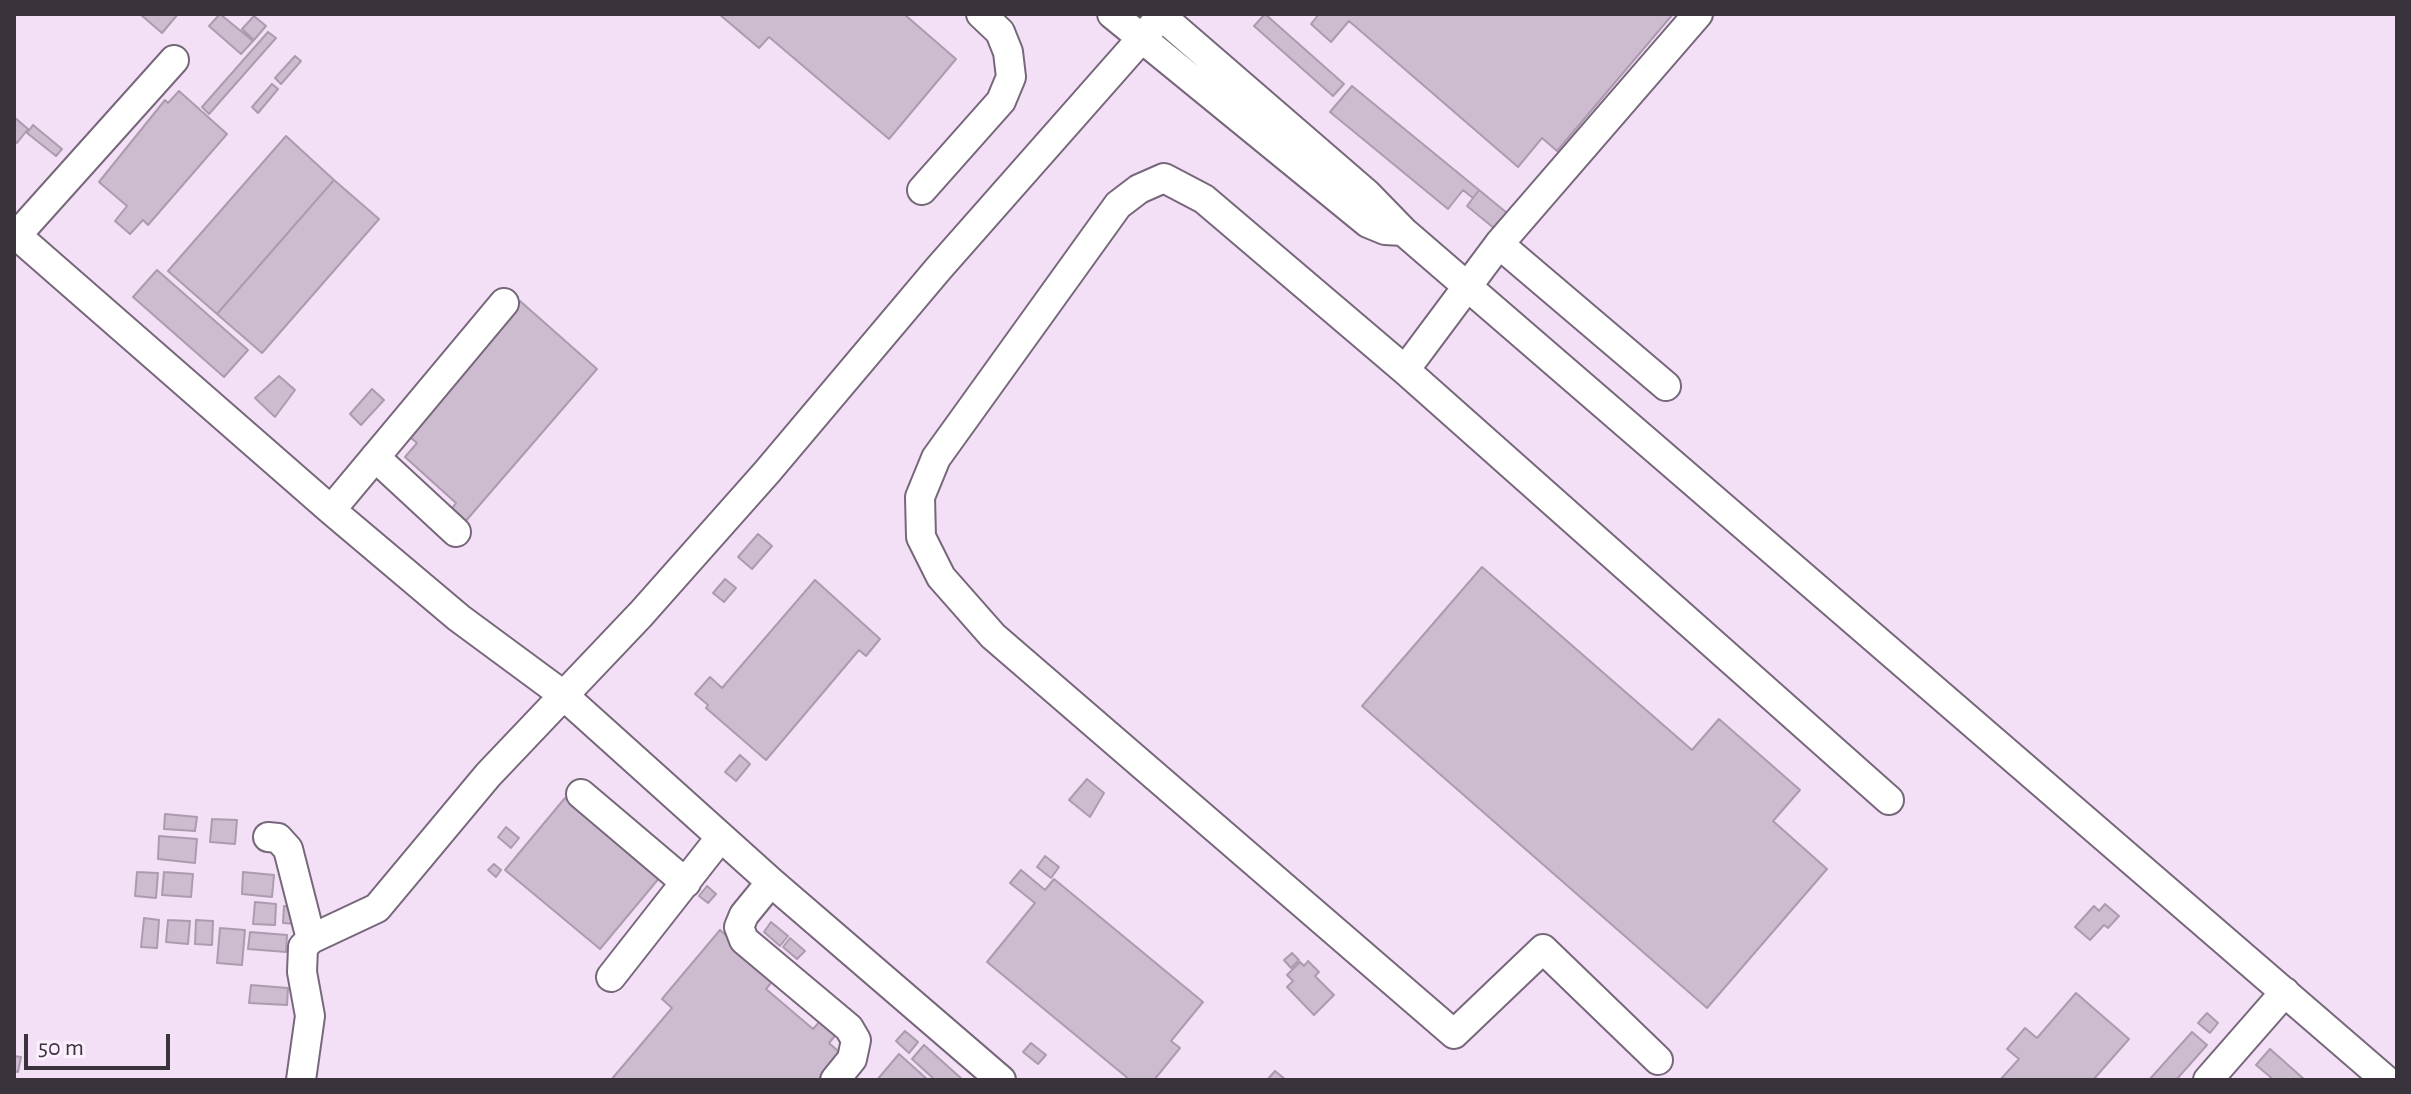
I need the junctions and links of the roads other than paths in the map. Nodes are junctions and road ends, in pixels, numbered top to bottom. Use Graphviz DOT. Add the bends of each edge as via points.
graph roads {
  1 [pos="981,14"];
  2 [pos="1112,14"];
  3 [pos="1698,14"];
  4 [pos="1161,15"];
  5 [pos="1141,41"];
  6 [pos="174,60"];
  7 [pos="922,190"];
  8 [pos="1403,231"];
  9 [pos="15,234"];
  10 [pos="1499,244"];
  11 [pos="1467,286"];
  12 [pos="504,303"];
  13 [pos="1405,370"];
  14 [pos="1666,386"];
  15 [pos="375,457"];
  16 [pos="331,510"];
  17 [pos="456,532"];
  18 [pos="562,694"];
  19 [pos="581,794"];
  20 [pos="1889,800"];
  21 [pos="268,837"];
  22 [pos="720,838"];
  23 [pos="771,882"];
  24 [pos="686,883"];
  25 [pos="311,939"];
  26 [pos="611,977"];
  27 [pos="2285,992"];
  28 [pos="1658,1060"];
  29 [pos="301,1080"];
  30 [pos="835,1080"];
  31 [pos="1001,1080"];
  32 [pos="2208,1080"];
  33 [pos="2386,1080"];
  1 -- 7 [label="street" via="1000,32 1011,77 1001,101"];
  2 -- 5 [label="street"];
  3 -- 10 [label="street"];
  4 -- 5 [label="street"];
  4 -- 8 [label="street"];
  5 -- 8 [label="street" via="1368,223"];
  5 -- 18 [label="street" via="757,484"];
  6 -- 9 [label="street"];
  8 -- 11 [label="street"];
  9 -- 16 [label="street"];
  10 -- 11 [label="street"];
  10 -- 14 [label="street"];
  11 -- 13 [label="street"];
  11 -- 27 [label="street"];
  12 -- 15 [label="street"];
  13 -- 20 [label="street"];
  13 -- 28 [label="street" via="1204,199 1164,178 1118,205 936,458 920,497 921,537 941,577 993,636 1454,1034 1543,949"];
  15 -- 16 [label="street"];
  15 -- 17 [label="street"];
  16 -- 18 [label="street" via="459,618"];
  18 -- 22 [label="street"];
  18 -- 25 [label="street" via="377,908"];
  19 -- 24 [label="street"];
  21 -- 25 [label="street" via="278,838 288,849"];
  22 -- 23 [label="street"];
  22 -- 24 [label="street"];
  23 -- 30 [label="street" via="739,927 744,940 849,1028 856,1040 852,1059"];
  23 -- 31 [label="street"];
  24 -- 26 [label="street"];
  25 -- 29 [label="street" via="301,958 310,1016"];
  27 -- 32 [label="street"];
  27 -- 33 [label="street"];
}
